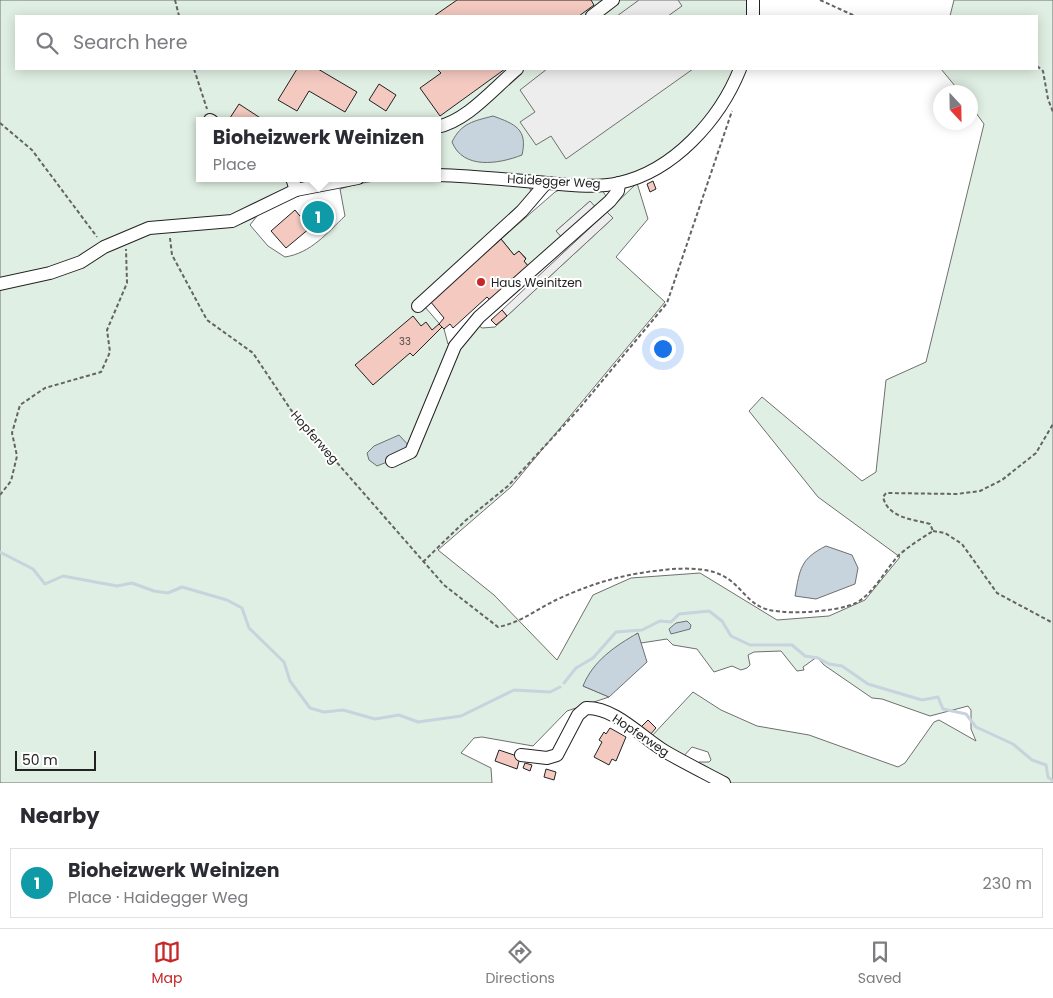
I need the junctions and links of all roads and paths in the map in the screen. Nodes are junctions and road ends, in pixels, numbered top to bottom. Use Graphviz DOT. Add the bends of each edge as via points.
graph roads {
  1 [pos="175,0"];
  2 [pos="613,0"];
  3 [pos="753,0"];
  4 [pos="820,0"];
  5 [pos="179,15"];
  6 [pos="593,15"];
  7 [pos="753,15"];
  8 [pos="853,15"];
  9 [pos="1038,67"];
  10 [pos="194,70"];
  11 [pos="516,70"];
  12 [pos="739,70"];
  13 [pos="733,109"];
  14 [pos="1053,112"];
  15 [pos="210,117"];
  16 [pos="0,123"];
  17 [pos="441,126"];
  18 [pos="441,175"];
  19 [pos="315,182"];
  20 [pos="546,183"];
  21 [pos="294,184"];
  22 [pos="618,184"];
  23 [pos="169,225"];
  24 [pos="124,237"];
  25 [pos="104,247"];
  26 [pos="0,284"];
  27 [pos="418,306"];
  28 [pos="1053,424"];
  29 [pos="392,461"];
  30 [pos="0,495"];
  31 [pos="933,530"];
  32 [pos="423,562"];
  33 [pos="1053,623"];
  34 [pos="522,755"];
  35 [pos="724,783"];
  1 -- 5 [label="path"];
  2 -- 6 [label="street"];
  3 -- 7 [label="street"];
  4 -- 8 [label="path"];
  9 -- 14 [label="path" via="1043,71"];
  10 -- 15 [label="path"];
  11 -- 17 [label="street" via="464,117"];
  12 -- 22 [label="street, Haidegger Weg" via="721,106 690,141 663,164"];
  13 -- 32 [label="path" via="668,303 578,410 508,486"];
  16 -- 25 [label="path" via="32,150"];
  18 -- 20 [label="street, Haidegger Weg"];
  19 -- 21 [label="street"];
  20 -- 22 [label="street, Haidegger Weg"];
  20 -- 27 [label="street" via="522,211"];
  21 -- 23 [label="street" via="232,221"];
  22 -- 29 [label="street" via="618,191 610,201 479,317 456,346 411,452"];
  23 -- 24 [label="street"];
  23 -- 32 [label="path, Hopferweg" via="172,256 208,320 253,353 291,410"];
  24 -- 25 [label="street"];
  24 -- 30 [label="path" via="128,258 127,284 108,330 110,352 101,372 45,388 20,405 12,433 18,456 12,481"];
  25 -- 26 [label="street" via="81,262"];
  28 -- 31 [label="path" via="1036,453 1002,480 980,491 958,494 886,493 883,497 885,505 895,514 930,524"];
  31 -- 32 [label="path, Hopferweg" via="901,554 871,590 855,603 827,609 775,612 760,607 730,580 706,570 676,569 629,573 593,584 510,625 498,627 444,585"];
  31 -- 33 [label="path" via="945,533 962,544 998,593"];
  34 -- 35 [label="street, Hopferweg" via="547,758 557,755 578,715 586,708 596,708 616,717 666,752"];
}
